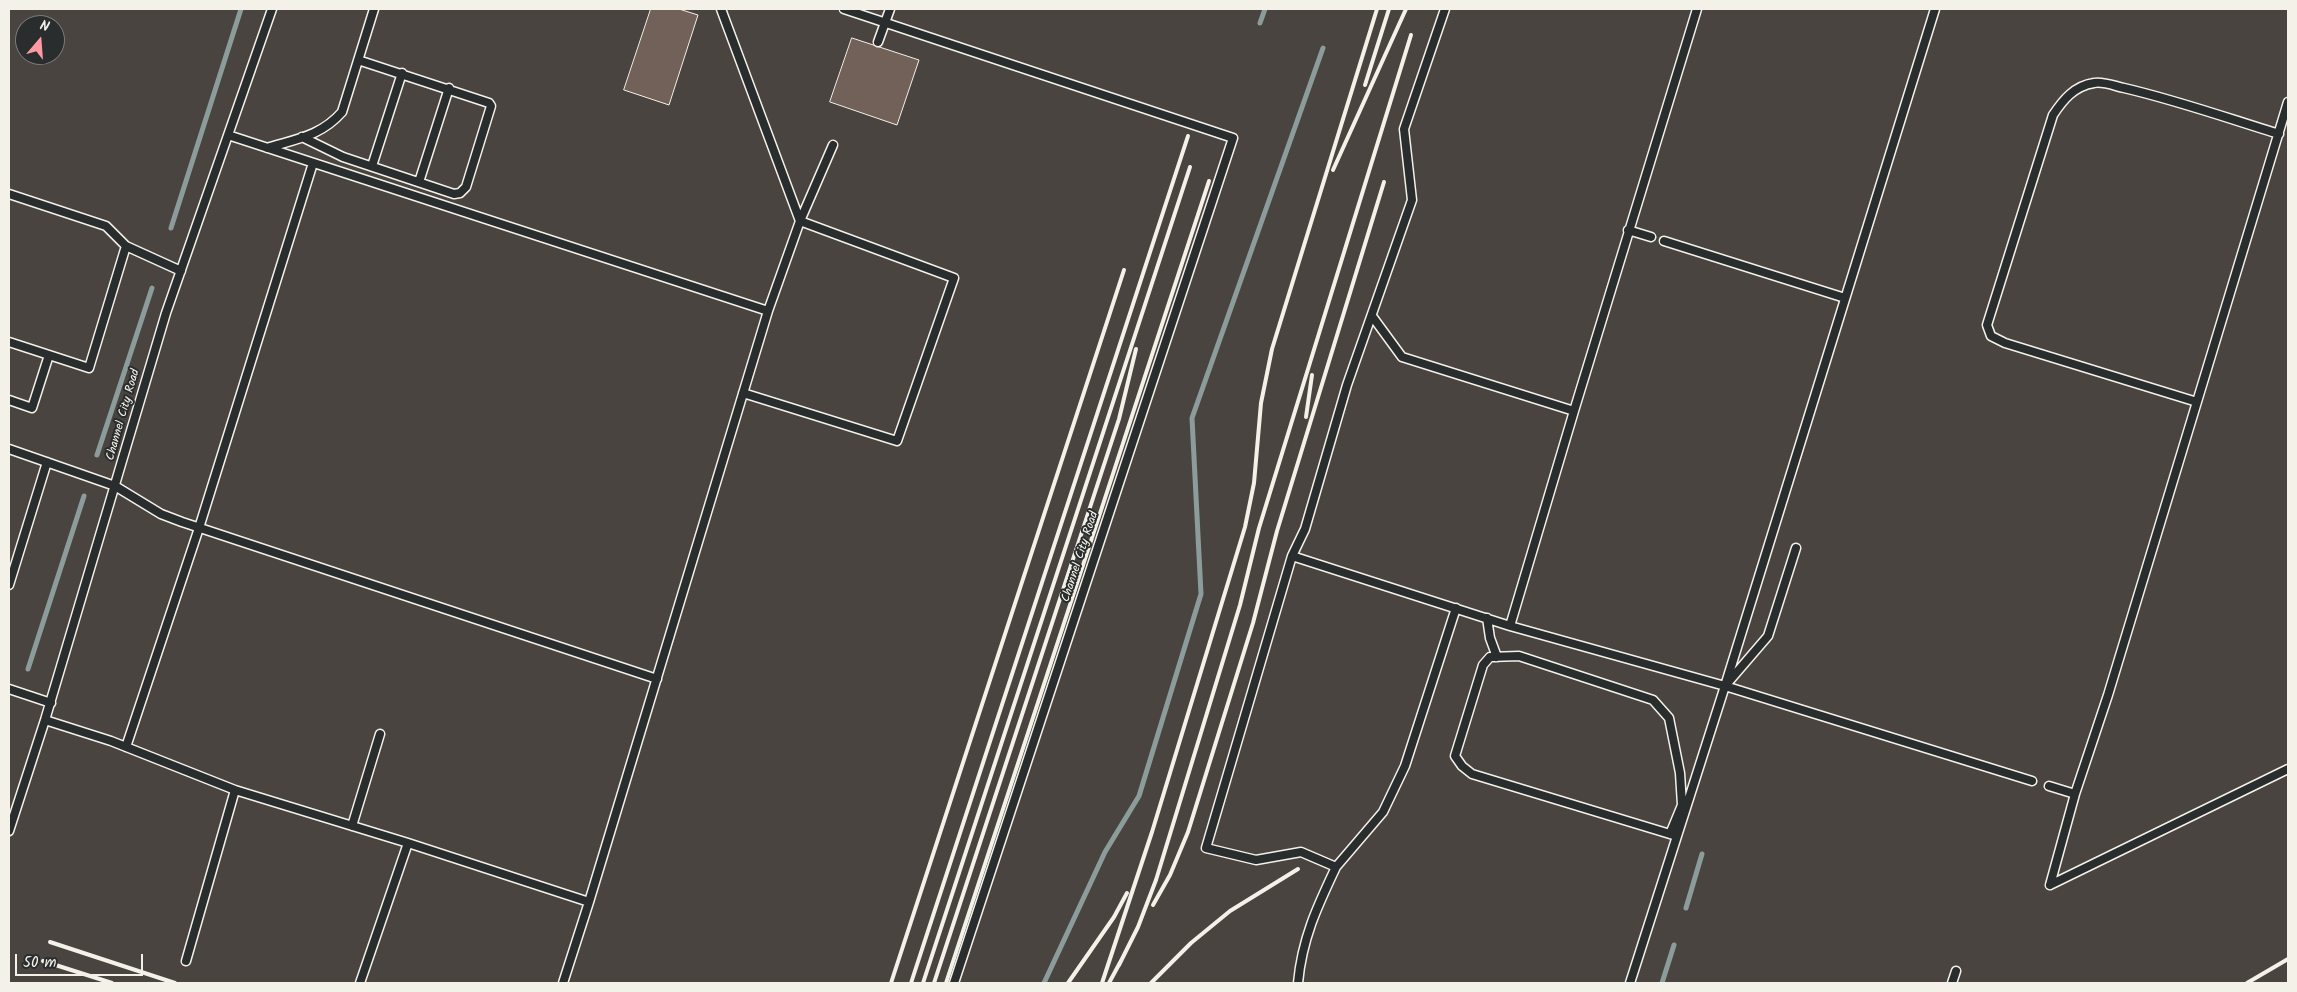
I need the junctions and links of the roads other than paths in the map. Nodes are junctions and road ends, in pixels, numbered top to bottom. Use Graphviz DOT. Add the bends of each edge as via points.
graph roads {
  1 [pos="272,9"];
  2 [pos="374,9"];
  3 [pos="721,9"];
  4 [pos="844,9"];
  5 [pos="890,9"];
  6 [pos="1445,9"];
  7 [pos="1697,9"];
  8 [pos="1935,9"];
  9 [pos="886,21"];
  10 [pos="878,42"];
  11 [pos="358,60"];
  12 [pos="402,74"];
  13 [pos="449,88"];
  14 [pos="2288,102"];
  15 [pos="2279,134"];
  16 [pos="228,135"];
  17 [pos="302,138"];
  18 [pos="833,145"];
  19 [pos="267,148"];
  20 [pos="313,163"];
  21 [pos="372,166"];
  22 [pos="419,182"];
  23 [pos="9,194"];
  24 [pos="800,220"];
  25 [pos="1628,230"];
  26 [pos="1651,237"];
  27 [pos="1664,241"];
  28 [pos="126,246"];
  29 [pos="181,271"];
  30 [pos="1845,298"];
  31 [pos="768,311"];
  32 [pos="1372,316"];
  33 [pos="9,342"];
  34 [pos="49,355"];
  35 [pos="744,393"];
  36 [pos="9,400"];
  37 [pos="2197,402"];
  38 [pos="1574,411"];
  39 [pos="9,449"];
  40 [pos="47,462"];
  41 [pos="115,486"];
  42 [pos="199,528"];
  43 [pos="1796,548"];
  44 [pos="1292,556"];
  45 [pos="9,585"];
  46 [pos="1456,608"];
  47 [pos="1486,618"];
  48 [pos="1510,626"];
  49 [pos="1497,657"];
  50 [pos="657,679"];
  51 [pos="1725,686"];
  52 [pos="9,689"];
  53 [pos="51,703"];
  54 [pos="46,720"];
  55 [pos="380,734"];
  56 [pos="126,748"];
  57 [pos="2288,769"];
  58 [pos="2032,781"];
  59 [pos="2049,786"];
  60 [pos="235,790"];
  61 [pos="2075,794"];
  62 [pos="352,826"];
  63 [pos="9,831"];
  64 [pos="1674,835"];
  65 [pos="408,843"];
  66 [pos="1336,867"];
  67 [pos="589,902"];
  68 [pos="186,961"];
  69 [pos="1956,971"];
  70 [pos="360,983"];
  71 [pos="563,983"];
  72 [pos="954,983"];
  73 [pos="1298,983"];
  74 [pos="1630,983"];
  75 [pos="1952,983"];
  1 -- 16 [label="lane, Channel City Road"];
  2 -- 11 [label="lane"];
  3 -- 24 [label="lane"];
  4 -- 9 [label="lane"];
  5 -- 9 [label="lane"];
  6 -- 32 [label="lane" via="1404,129 1412,200"];
  7 -- 25 [label="lane"];
  8 -- 30 [label="lane"];
  9 -- 10 [label="lane"];
  9 -- 72 [label="lane, Channel City Road" via="1233,138"];
  11 -- 12 [label="lane"];
  11 -- 17 [label="lane" via="342,112 325,128"];
  12 -- 13 [label="lane"];
  12 -- 21 [label="lane"];
  13 -- 22 [label="lane"];
  13 -- 22 [label="lane" via="486,100 491,106 466,186 454,194"];
  14 -- 15 [label="lane"];
  15 -- 37 [label="lane"];
  15 -- 37 [label="lane" via="2111,85 2095,82 2079,88 2064,98 2053,115 1987,325 1991,336 2005,343"];
  16 -- 19 [label="lane"];
  16 -- 29 [label="lane, Channel City Road"];
  17 -- 19 [label="lane"];
  17 -- 21 [label="lane"];
  18 -- 24 [label="lane"];
  19 -- 20 [label="lane"];
  20 -- 31 [label="lane"];
  20 -- 42 [label="lane"];
  21 -- 22 [label="lane"];
  23 -- 28 [label="lane" via="106,226"];
  24 -- 31 [label="lane"];
  24 -- 35 [label="lane" via="954,278 897,441"];
  25 -- 26 [label="lane"];
  25 -- 38 [label="lane"];
  27 -- 30 [label="lane"];
  28 -- 29 [label="lane"];
  28 -- 34 [label="lane" via="89,368"];
  29 -- 41 [label="lane, Channel City Road"];
  30 -- 51 [label="lane"];
  31 -- 35 [label="lane"];
  32 -- 38 [label="lane" via="1402,357"];
  32 -- 44 [label="lane" via="1347,386 1305,529"];
  33 -- 34 [label="lane"];
  34 -- 36 [label="lane" via="32,408"];
  35 -- 50 [label="lane"];
  37 -- 61 [label="lane"];
  38 -- 48 [label="lane"];
  39 -- 40 [label="lane"];
  40 -- 41 [label="lane"];
  40 -- 45 [label="lane"];
  41 -- 42 [label="lane" via="161,514"];
  41 -- 53 [label="lane, Channel City Road"];
  42 -- 50 [label="lane"];
  42 -- 56 [label="lane"];
  43 -- 51 [label="lane" via="1768,636"];
  44 -- 46 [label="lane"];
  44 -- 66 [label="lane" via="1206,848 1256,860 1301,852"];
  46 -- 47 [label="lane"];
  46 -- 66 [label="lane" via="1405,766 1383,812"];
  47 -- 48 [label="lane"];
  47 -- 49 [label="lane"];
  48 -- 51 [label="lane"];
  49 -- 64 [label="lane" via="1519,656 1653,700 1669,718 1680,773 1682,805"];
  49 -- 64 [label="lane" via="1490,657 1484,665 1455,756 1462,766 1472,774"];
  50 -- 67 [label="lane"];
  51 -- 58 [label="lane"];
  51 -- 64 [label="lane"];
  52 -- 53 [label="lane"];
  53 -- 54 [label="lane, Channel City Road"];
  54 -- 56 [label="lane"];
  54 -- 63 [label="lane, Channel City Road"];
  55 -- 62 [label="lane"];
  56 -- 60 [label="lane"];
  57 -- 61 [label="lane" via="2050,884"];
  59 -- 61 [label="lane"];
  60 -- 62 [label="lane"];
  60 -- 68 [label="lane"];
  62 -- 65 [label="lane"];
  64 -- 74 [label="lane"];
  65 -- 67 [label="lane"];
  65 -- 70 [label="lane"];
  66 -- 73 [label="lane" via="1311,922 1300,956"];
  67 -- 71 [label="lane"];
  69 -- 75 [label="lane"];
}
